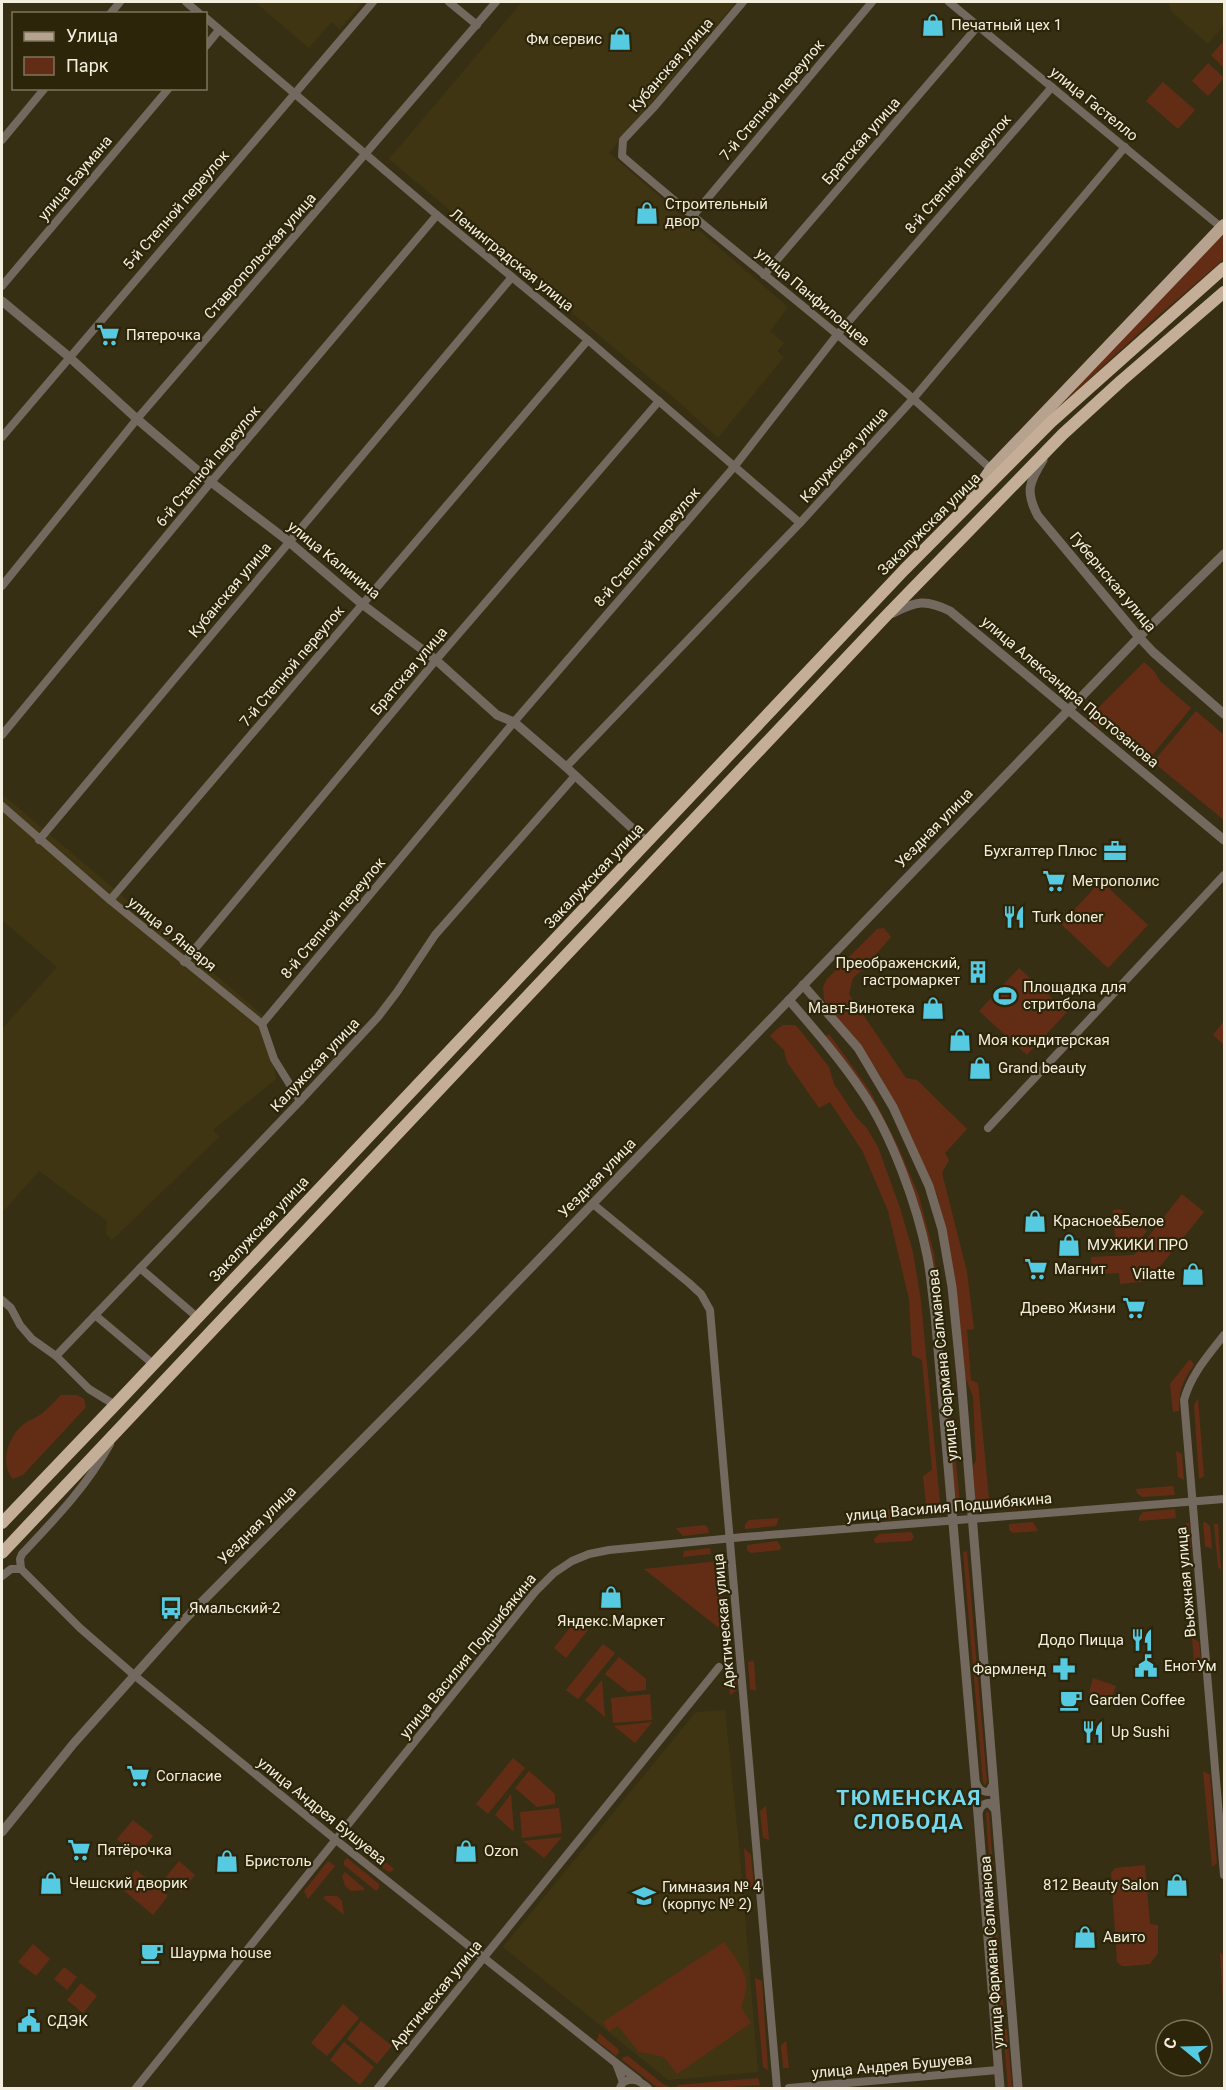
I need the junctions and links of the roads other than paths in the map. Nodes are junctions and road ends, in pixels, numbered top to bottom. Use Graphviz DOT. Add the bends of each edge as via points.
graph roads {
  1 [pos="186,2"];
  2 [pos="373,2"];
  3 [pos="449,2"];
  4 [pos="496,2"];
  5 [pos="743,2"];
  6 [pos="872,2"];
  7 [pos="949,2"];
  8 [pos="198,12"];
  9 [pos="207,19"];
  10 [pos="477,24"];
  11 [pos="978,26"];
  12 [pos="219,30"];
  13 [pos="207,45"];
  14 [pos="1052,87"];
  15 [pos="43,90"];
  16 [pos="167,90"];
  17 [pos="293,94"];
  18 [pos="2,140"];
  19 [pos="621,146"];
  20 [pos="1125,147"];
  21 [pos="366,155"];
  22 [pos="437,215"];
  23 [pos="692,217"];
  24 [pos="1223,227"];
  25 [pos="1224,268"];
  26 [pos="764,274"];
  27 [pos="512,277"];
  28 [pos="2,286"];
  29 [pos="1224,292"];
  30 [pos="2,301"];
  31 [pos="837,335"];
  32 [pos="588,340"];
  33 [pos="68,356"];
  34 [pos="913,399"];
  35 [pos="659,401"];
  36 [pos="137,419"];
  37 [pos="2,436"];
  38 [pos="1050,448"];
  39 [pos="734,467"];
  40 [pos="991,469"];
  41 [pos="211,482"];
  42 [pos="962,512"];
  43 [pos="800,523"];
  44 [pos="288,541"];
  45 [pos="1224,554"];
  46 [pos="2,586"];
  47 [pos="362,604"];
  48 [pos="885,617"];
  49 [pos="1139,637"];
  50 [pos="436,660"];
  51 [pos="1069,710"];
  52 [pos="1224,714"];
  53 [pos="514,722"];
  54 [pos="2,735"];
  55 [pos="566,767"];
  56 [pos="575,776"];
  57 [pos="2,806"];
  58 [pos="1223,838"];
  59 [pos="39,840"];
  60 [pos="647,842"];
  61 [pos="1224,875"];
  62 [pos="110,900"];
  63 [pos="184,962"];
  64 [pos="803,985"];
  65 [pos="789,1000"];
  66 [pos="262,1024"];
  67 [pos="300,1101"];
  68 [pos="988,1128"];
  69 [pos="593,1204"];
  70 [pos="140,1268"];
  71 [pos="2,1300"];
  72 [pos="95,1315"];
  73 [pos="197,1317"];
  74 [pos="1224,1335"];
  75 [pos="56,1356"];
  76 [pos="153,1364"];
  77 [pos="115,1405"];
  78 [pos="119,1428"];
  79 [pos="1224,1498"];
  80 [pos="1193,1500"];
  81 [pos="973,1519"];
  82 [pos="952,1520"];
  83 [pos="2,1523"];
  84 [pos="731,1538"];
  85 [pos="2,1553"];
  86 [pos="21,1569"];
  87 [pos="2,1575"];
  88 [pos="719,1667"];
  89 [pos="134,1675"];
  90 [pos="994,1780"];
  91 [pos="975,1782"];
  92 [pos="978,1814"];
  93 [pos="997,1814"];
  94 [pos="2,1832"];
  95 [pos="336,1840"];
  96 [pos="1224,1875"];
  97 [pos="484,1957"];
  98 [pos="616,2063"];
  99 [pos="998,2070"];
  100 [pos="639,2080"];
  101 [pos="622,2085"];
  102 [pos="136,2088"];
  103 [pos="378,2088"];
  104 [pos="648,2088"];
  105 [pos="777,2088"];
  106 [pos="789,2088"];
  107 [pos="1000,2088"];
  108 [pos="1018,2088"];
  1 -- 8 [label="street"];
  2 -- 17 [label="street, 5-й Степной переулок"];
  3 -- 10 [label="street"];
  4 -- 10 [label="street, Ставропольская улица"];
  5 -- 19 [label="street, Кубанская улица"];
  6 -- 23 [label="street, 7-й Степной переулок"];
  7 -- 11 [label="street, улица Гастелло"];
  9 -- 12 [label="street, Ленинградская улица"];
  10 -- 21 [label="street, Ставропольская улица"];
  11 -- 14 [label="street, улица Гастелло"];
  11 -- 26 [label="street, Братская улица"];
  12 -- 13 [label="street"];
  12 -- 17 [label="street, Ленинградская улица"];
  14 -- 20 [label="street, улица Гастелло"];
  14 -- 31 [label="street, 8-й Степной переулок"];
  15 -- 18 [label="street"];
  16 -- 28 [label="street, улица Баумана"];
  17 -- 21 [label="street, Ленинградская улица"];
  17 -- 33 [label="street, 5-й Степной переулок"];
  19 -- 23 [label="street, улица Панфиловцев" via="622,156"];
  20 -- 24 [label="street, улица Гастелло"];
  20 -- 34 [label="street, Калужская улица"];
  21 -- 22 [label="street, Ленинградская улица"];
  21 -- 36 [label="street, Ставропольская улица"];
  22 -- 27 [label="street, Ленинградская улица"];
  22 -- 41 [label="street, 6-й Степной переулок"];
  23 -- 26 [label="street, улица Панфиловцев"];
  24 -- 40 [label="main road"];
  25 -- 42 [label="highway, Закалужская улица" via="1051,422"];
  26 -- 31 [label="street, улица Панфиловцев"];
  27 -- 32 [label="street, Ленинградская улица"];
  27 -- 44 [label="street, Кубанская улица"];
  29 -- 38 [label="highway"];
  30 -- 33 [label="street, улица Калинина"];
  31 -- 34 [label="street, улица Панфиловцев"];
  31 -- 39 [label="street, 8-й Степной переулок"];
  32 -- 35 [label="street, Ленинградская улица"];
  32 -- 47 [label="street, 7-й Степной переулок"];
  33 -- 36 [label="street, улица Калинина"];
  33 -- 37 [label="street, 5-й Степной переулок"];
  34 -- 40 [label="street, улица Панфиловцев"];
  34 -- 43 [label="street, Калужская улица"];
  35 -- 39 [label="street, Ленинградская улица"];
  35 -- 50 [label="street, Братская улица"];
  36 -- 41 [label="street, улица Калинина"];
  36 -- 46 [label="street, Ставропольская улица"];
  38 -- 48 [label="highway"];
  38 -- 49 [label="street, Губернская улица" via="1032,480 1030,501 1038,516"];
  39 -- 43 [label="street, Ленинградская улица"];
  39 -- 53 [label="street, 8-й Степной переулок"];
  40 -- 42 [label="main road"];
  41 -- 44 [label="street, улица Калинина"];
  41 -- 54 [label="street, 6-й Степной переулок"];
  42 -- 60 [label="highway, Закалужская улица"];
  43 -- 55 [label="street, Калужская улица"];
  44 -- 47 [label="street, улица Калинина"];
  44 -- 59 [label="street, Кубанская улица"];
  45 -- 49 [label="street, Уездная улица"];
  47 -- 50 [label="street, улица Калинина"];
  47 -- 62 [label="street, 7-й Степной переулок"];
  48 -- 51 [label="street, улица Александра Протозанова" via="910,604 924,602 950,611"];
  48 -- 78 [label="highway"];
  49 -- 51 [label="street, Уездная улица"];
  49 -- 52 [label="street, Губернская улица"];
  50 -- 53 [label="street, улица Калинина" via="497,715"];
  50 -- 63 [label="street, Братская улица"];
  51 -- 58 [label="street, улица Александра Протозанова"];
  51 -- 64 [label="street, Уездная улица"];
  53 -- 55 [label="street, улица Калинина"];
  53 -- 66 [label="street, 8-й Степной переулок"];
  55 -- 56 [label="street, улица Калинина"];
  56 -- 60 [label="street, улица Калинина"];
  56 -- 67 [label="street, Калужская улица" via="435,935 378,1017"];
  57 -- 59 [label="street, улица 9 Января"];
  59 -- 62 [label="street, улица 9 Января"];
  60 -- 73 [label="highway, Закалужская улица"];
  61 -- 68 [label="street"];
  62 -- 63 [label="street, улица 9 Января"];
  63 -- 66 [label="street, улица 9 Января"];
  64 -- 65 [label="street, Уездная улица"];
  64 -- 81 [label="street, улица Фармана Салманова" via="858,1048 893,1107 929,1186 942,1229 952,1287"];
  65 -- 69 [label="street, Уездная улица"];
  65 -- 82 [label="street, улица Фармана Салманова" via="865,1095 913,1202 927,1255 933,1302"];
  66 -- 67 [label="street" via="274,1059"];
  67 -- 70 [label="street, Калужская улица"];
  69 -- 84 [label="street, Арктическая улица" via="707,1302"];
  69 -- 89 [label="street, Уездная улица"];
  70 -- 72 [label="street, Калужская улица"];
  70 -- 73 [label="street"];
  71 -- 75 [label="street" via="32,1339"];
  72 -- 75 [label="street, Калужская улица"];
  72 -- 76 [label="street"];
  73 -- 76 [label="highway, Закалужская улица"];
  74 -- 80 [label="street, Вьюжная улица" via="1196,1371 1184,1400"];
  75 -- 77 [label="street" via="89,1389"];
  76 -- 77 [label="highway, Закалужская улица"];
  77 -- 83 [label="highway, Закалужская улица"];
  78 -- 85 [label="highway"];
  78 -- 86 [label="street" via="97,1468 22,1554"];
  79 -- 80 [label="street, улица Василия Подшибякина"];
  80 -- 81 [label="street, улица Василия Подшибякина"];
  80 -- 96 [label="street, Вьюжная улица"];
  81 -- 82 [label="street, улица Василия Подшибякина"];
  81 -- 90 [label="street, улица Фармана Салманова"];
  82 -- 84 [label="street, улица Василия Подшибякина"];
  82 -- 91 [label="street, улица Фармана Салманова"];
  84 -- 95 [label="street, улица Василия Подшибякина" via="589,1554 554,1573"];
  84 -- 105 [label="street, Арктическая улица"];
  86 -- 87 [label="street" via="11,1569"];
  86 -- 89 [label="street, улица Андрея Бушуева"];
  88 -- 97 [label="street, Арктическая улица"];
  89 -- 94 [label="street, Уездная улица"];
  89 -- 95 [label="street, улица Андрея Бушуева"];
  90 -- 91 [label="street" via="988,1792 980,1790"];
  90 -- 93 [label="street, улица Фармана Салманова"];
  91 -- 92 [label="street, улица Фармана Салманова"];
  92 -- 93 [label="street" via="981,1806 989,1803"];
  92 -- 99 [label="street, улица Фармана Салманова"];
  93 -- 108 [label="street, улица Фармана Салманова"];
  95 -- 97 [label="street, улица Андрея Бушуева"];
  95 -- 102 [label="street, улица Василия Подшибякина"];
  97 -- 98 [label="street, улица Андрея Бушуева"];
  97 -- 103 [label="street, Арктическая улица"];
  98 -- 100 [label="street, улица Андрея Бушуева"];
  98 -- 101 [label="street"];
  99 -- 106 [label="street, улица Андрея Бушуева"];
  99 -- 107 [label="street, улица Фармана Салманова"];
  100 -- 101 [label="street" via="629,2079"];
  100 -- 104 [label="street, улица Андрея Бушуева"];
}
